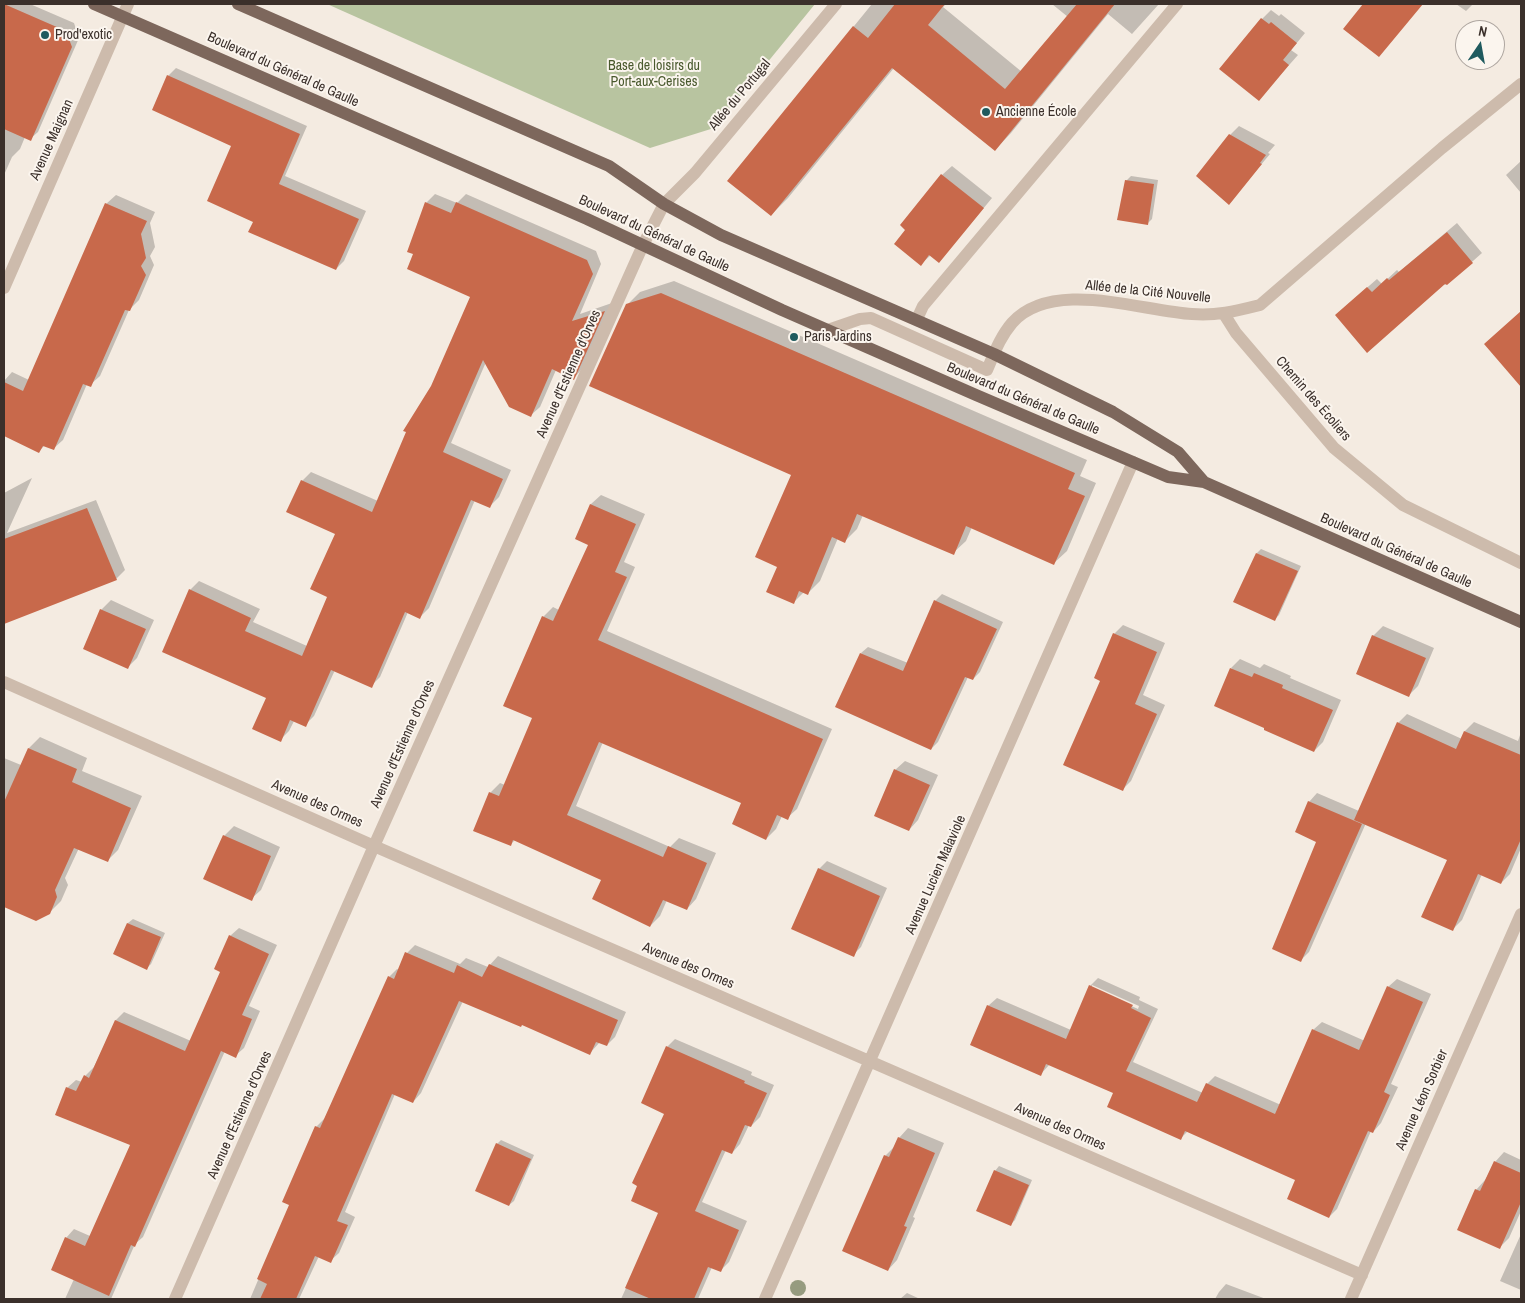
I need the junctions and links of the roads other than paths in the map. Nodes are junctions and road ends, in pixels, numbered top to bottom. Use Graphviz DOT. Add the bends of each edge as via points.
graph roads {
  1 [pos="94,4"];
  2 [pos="128,4"];
  3 [pos="238,4"];
  4 [pos="836,4"];
  5 [pos="1178,4"];
  6 [pos="122,16"];
  7 [pos="1521,84"];
  8 [pos="664,204"];
  9 [pos="643,245"];
  10 [pos="4,288"];
  11 [pos="1224,314"];
  12 [pos="916,319"];
  13 [pos="828,330"];
  14 [pos="994,354"];
  15 [pos="1133,462"];
  16 [pos="1204,482"];
  17 [pos="1521,563"];
  18 [pos="1521,622"];
  19 [pos="4,682"];
  20 [pos="374,846"];
  21 [pos="1521,914"];
  22 [pos="870,1061"];
  23 [pos="1362,1275"];
  24 [pos="175,1299"];
  25 [pos="765,1299"];
  26 [pos="1351,1299"];
  1 -- 6 [label="main road, Boulevard du Général de Gaulle"];
  2 -- 6 [label="street, Avenue Maignan"];
  3 -- 8 [label="main road, Boulevard du Général de Gaulle" via="609,166"];
  4 -- 8 [label="street, Allée du Portugal" via="695,173"];
  5 -- 12 [label="street" via="923,306"];
  6 -- 9 [label="main road, Boulevard du Général de Gaulle"];
  6 -- 10 [label="street, Avenue Maignan"];
  7 -- 11 [label="street, Allée de la Cité Nouvelle" via="1260,305"];
  8 -- 9 [label="street, Avenue d'Estienne d'Orves"];
  8 -- 12 [label="main road, Boulevard du Général de Gaulle" via="721,235"];
  9 -- 13 [label="main road, Boulevard du Général de Gaulle"];
  9 -- 20 [label="street, Avenue d'Estienne d'Orves"];
  11 -- 14 [label="street, Allée de la Cité Nouvelle" via="1191,314 1099,300 1045,304 1027,311 1013,322"];
  11 -- 17 [label="street, Chemin des Écoliers" via="1236,333 1334,448 1403,505"];
  12 -- 14 [label="main road, Boulevard du Général de Gaulle"];
  13 -- 14 [label="street, Allée de la Cité Nouvelle" via="871,318 987,370"];
  13 -- 15 [label="main road, Boulevard du Général de Gaulle"];
  14 -- 16 [label="main road, Boulevard du Général de Gaulle" via="1113,412 1178,452"];
  15 -- 16 [label="main road, Boulevard du Général de Gaulle" via="1168,477"];
  15 -- 22 [label="street, Avenue Lucien Malaviole"];
  16 -- 18 [label="main road, Boulevard du Général de Gaulle"];
  19 -- 20 [label="street, Avenue des Ormes"];
  20 -- 22 [label="street, Avenue des Ormes"];
  20 -- 24 [label="street, Avenue d'Estienne d'Orves"];
  21 -- 23 [label="street, Avenue Léon Sorbier"];
  22 -- 23 [label="street, Avenue des Ormes"];
  22 -- 25 [label="street, Avenue Lucien Malaviole"];
  23 -- 26 [label="street, Avenue Léon Sorbier"];
}
